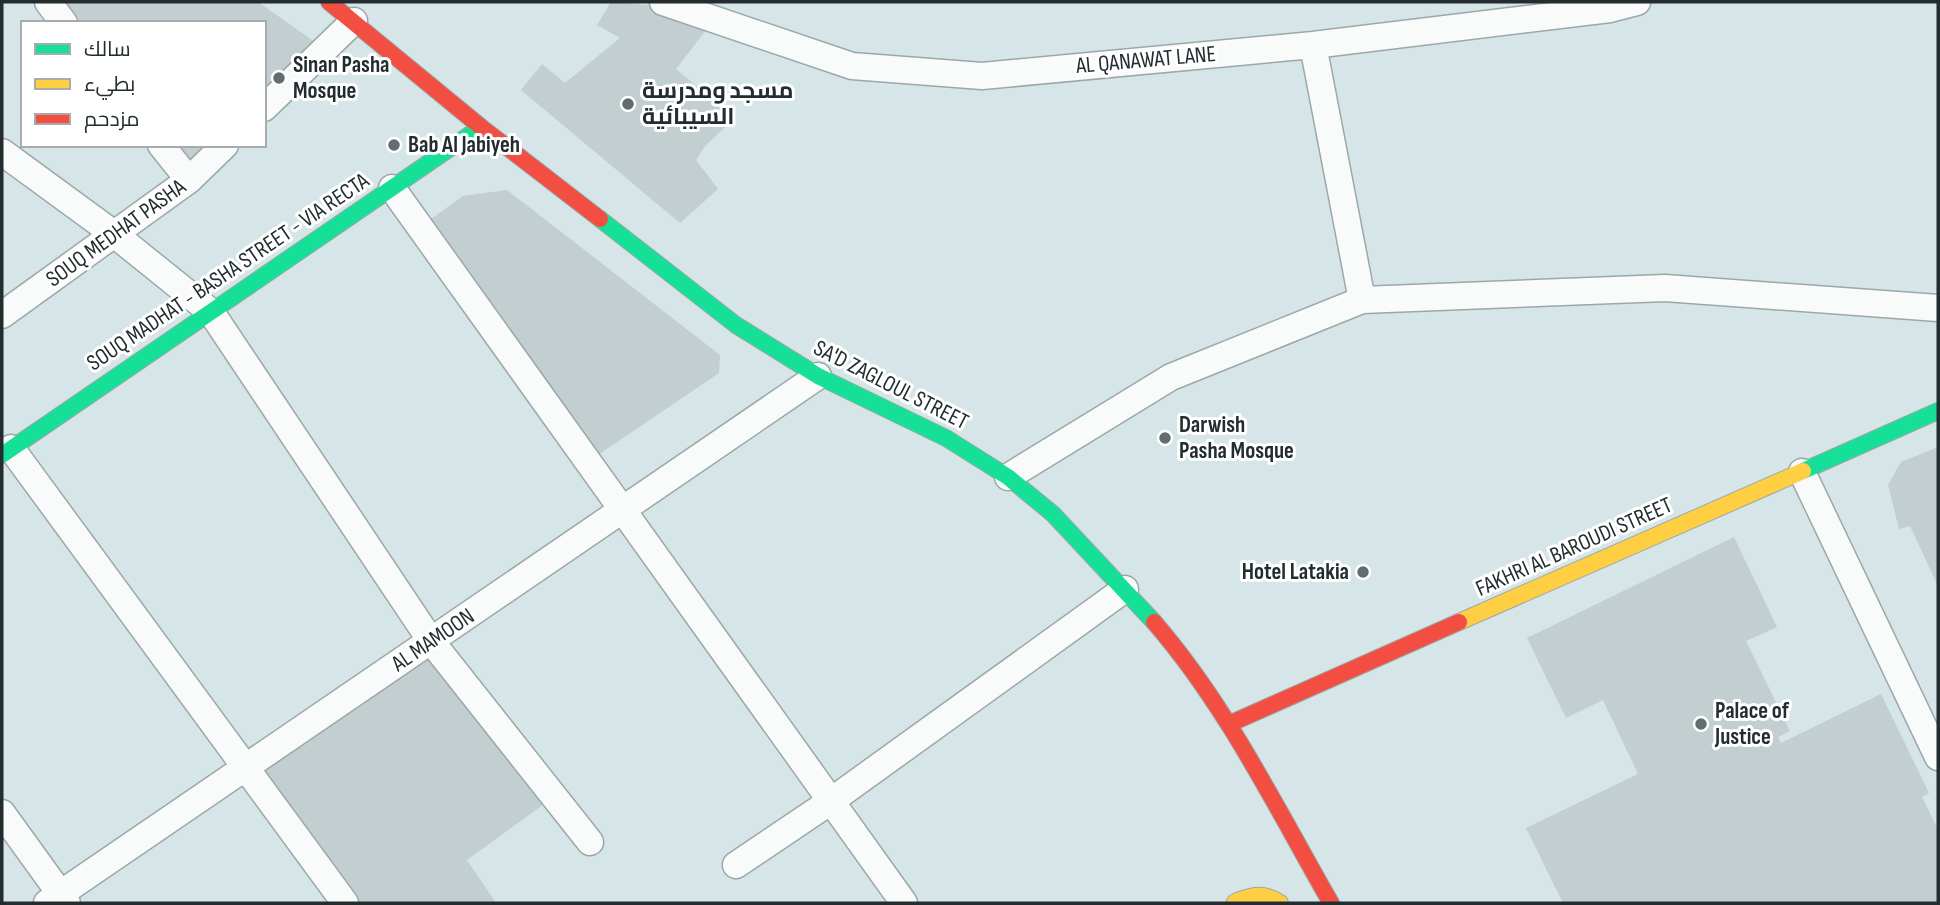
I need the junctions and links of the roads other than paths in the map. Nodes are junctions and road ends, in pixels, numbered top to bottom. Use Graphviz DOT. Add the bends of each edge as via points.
graph roads {
  1 [pos="48,2"];
  2 [pos="329,2"];
  3 [pos="663,2"];
  4 [pos="1637,2"];
  5 [pos="62,21"];
  6 [pos="354,21"];
  7 [pos="1313,45"];
  8 [pos="266,106"];
  9 [pos="481,127"];
  10 [pos="163,147"];
  11 [pos="223,147"];
  12 [pos="2,152"];
  13 [pos="189,180"];
  14 [pos="392,188"];
  15 [pos="114,234"];
  16 [pos="1362,300"];
  17 [pos="1938,308"];
  18 [pos="211,312"];
  19 [pos="2,315"];
  20 [pos="818,376"];
  21 [pos="1938,411"];
  22 [pos="6,452"];
  23 [pos="1801,472"];
  24 [pos="1008,477"];
  25 [pos="622,510"];
  26 [pos="1125,589"];
  27 [pos="431,641"];
  28 [pos="1229,724"];
  29 [pos="1938,757"];
  30 [pos="245,768"];
  31 [pos="831,801"];
  32 [pos="2,813"];
  33 [pos="590,842"];
  34 [pos="736,865"];
  35 [pos="58,900"];
  36 [pos="345,903"];
  37 [pos="904,903"];
  38 [pos="1234,903"];
  39 [pos="1280,903"];
  40 [pos="1331,903"];
  1 -- 5 [label="street"];
  2 -- 6 [label="main road, SA'D ZAGLOUL STREET"];
  3 -- 7 [label="street, AL QANAWAT LANE" via="852,66 982,76"];
  4 -- 7 [label="street, AL QANAWAT LANE"];
  6 -- 8 [label="street"];
  6 -- 9 [label="main road, SA'D ZAGLOUL STREET"];
  7 -- 16 [label="street"];
  9 -- 14 [label="main road, SOUQ MADHAT - BASHA STREET - VIA RECTA"];
  9 -- 20 [label="main road, SA'D ZAGLOUL STREET" via="736,325"];
  10 -- 13 [label="street"];
  11 -- 13 [label="street, SOUQ MEDHAT PASHA"];
  12 -- 15 [label="street"];
  13 -- 15 [label="street, SOUQ MEDHAT PASHA"];
  14 -- 18 [label="main road, SOUQ MADHAT - BASHA STREET - VIA RECTA"];
  14 -- 25 [label="street"];
  15 -- 18 [label="street"];
  15 -- 19 [label="street, SOUQ MEDHAT PASHA"];
  16 -- 17 [label="street" via="1665,288"];
  16 -- 24 [label="street" via="1171,377"];
  18 -- 22 [label="main road, SOUQ MADHAT - BASHA STREET - VIA RECTA"];
  18 -- 27 [label="street"];
  20 -- 24 [label="main road, SA'D ZAGLOUL STREET" via="946,438"];
  20 -- 25 [label="street, AL MAMOON"];
  21 -- 23 [label="main road, FAKHRI AL BAROUDI STREET"];
  22 -- 30 [label="street"];
  23 -- 28 [label="main road, FAKHRI AL BAROUDI STREET"];
  23 -- 29 [label="street"];
  24 -- 26 [label="main road, SA'D ZAGLOUL STREET" via="1053,514"];
  25 -- 27 [label="street, AL MAMOON"];
  25 -- 31 [label="street"];
  26 -- 28 [label="main road, SA'D ZAGLOUL STREET" via="1173,645"];
  26 -- 31 [label="street"];
  27 -- 30 [label="street, AL MAMOON"];
  27 -- 33 [label="street"];
  28 -- 40 [label="main road, SA'D ZAGLOUL STREET"];
  30 -- 35 [label="street, AL MAMOON"];
  30 -- 36 [label="street"];
  31 -- 34 [label="street"];
  31 -- 37 [label="street"];
  32 -- 35 [label="street"];
  38 -- 39 [label="main road" via="1253,894 1268,895"];
}
